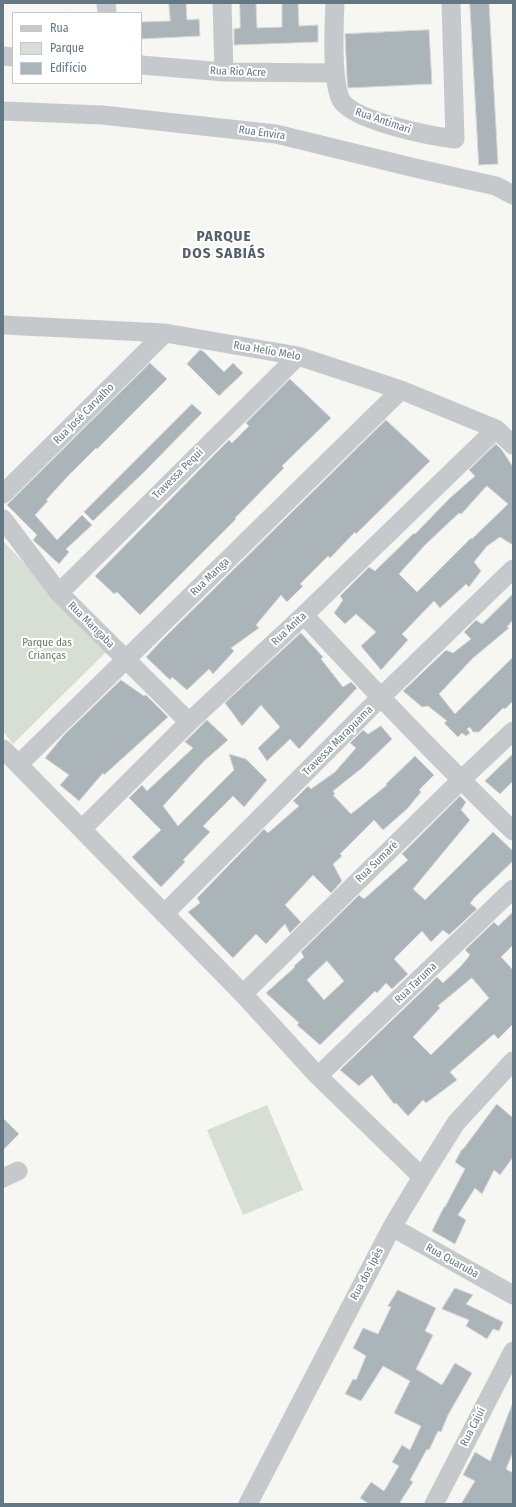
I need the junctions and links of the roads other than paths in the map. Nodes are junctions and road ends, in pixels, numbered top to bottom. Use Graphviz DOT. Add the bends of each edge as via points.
graph roads {
  1 [pos="222,3"];
  2 [pos="335,3"];
  3 [pos="341,3"];
  4 [pos="451,3"];
  5 [pos="142,65"];
  6 [pos="224,72"];
  7 [pos="335,73"];
  8 [pos="3,111"];
  9 [pos="513,195"];
  10 [pos="3,325"];
  11 [pos="165,334"];
  12 [pos="298,356"];
  13 [pos="401,390"];
  14 [pos="496,428"];
  15 [pos="513,445"];
  16 [pos="3,494"];
  17 [pos="3,519"];
  18 [pos="513,569"];
  19 [pos="58,593"];
  20 [pos="304,615"];
  21 [pos="126,660"];
  22 [pos="380,698"];
  23 [pos="189,722"];
  24 [pos="513,731"];
  25 [pos="3,749"];
  26 [pos="19,764"];
  27 [pos="461,780"];
  28 [pos="82,829"];
  29 [pos="513,831"];
  30 [pos="513,889"];
  31 [pos="164,914"];
  32 [pos="243,994"];
  33 [pos="513,1061"];
  34 [pos="318,1076"];
  35 [pos="422,1177"];
  36 [pos="392,1227"];
  37 [pos="513,1295"];
  38 [pos="513,1351"];
  39 [pos="248,1504"];
  40 [pos="434,1504"];
  1 -- 6 [label="street"];
  2 -- 3 [label="street"];
  2 -- 7 [label="street, Rua Antimari"];
  4 -- 7 [label="street, Rua Antimari" via="455,140 398,128 352,111 341,100"];
  5 -- 6 [label="street, Rua Rio Acre"];
  6 -- 7 [label="street, Rua Rio Acre"];
  8 -- 9 [label="street, Rua Envira" via="102,115 276,134 496,186"];
  10 -- 11 [label="street, Rua Helio Melo"];
  11 -- 12 [label="street, Rua Helio Melo"];
  11 -- 16 [label="street, Rua José Carvalho"];
  12 -- 13 [label="street, Rua Helio Melo"];
  12 -- 19 [label="street, Travessa Pequi"];
  13 -- 14 [label="street, Rua Helio Melo"];
  13 -- 21 [label="street, Rua Manga"];
  14 -- 15 [label="street, Rua Helio Melo"];
  14 -- 20 [label="street, Rua Anita"];
  17 -- 19 [label="street, Rua Mangaba"];
  18 -- 22 [label="street, Travessa Marapuama"];
  19 -- 21 [label="street, Rua Mangaba"];
  20 -- 22 [label="street"];
  20 -- 23 [label="street, Rua Anita"];
  21 -- 23 [label="street, Rua Mangaba"];
  21 -- 26 [label="street, Rua Manga"];
  22 -- 27 [label="street"];
  22 -- 31 [label="street, Travessa Marapuama"];
  23 -- 28 [label="street, Rua Anita"];
  24 -- 27 [label="street, Rua Sumaré"];
  25 -- 26 [label="street"];
  26 -- 28 [label="street"];
  27 -- 29 [label="street"];
  27 -- 32 [label="street, Rua Sumaré"];
  28 -- 31 [label="street"];
  30 -- 34 [label="street, Rua Taruma"];
  31 -- 32 [label="street"];
  32 -- 34 [label="street"];
  33 -- 35 [label="street, Rua dos Ipês" via="456,1123"];
  34 -- 35 [label="street"];
  35 -- 36 [label="street, Rua dos Ipês"];
  36 -- 37 [label="street, Rua Quaruba"];
  36 -- 39 [label="street, Rua dos Ipês"];
  38 -- 40 [label="street, Rua Cajuí"];
}
